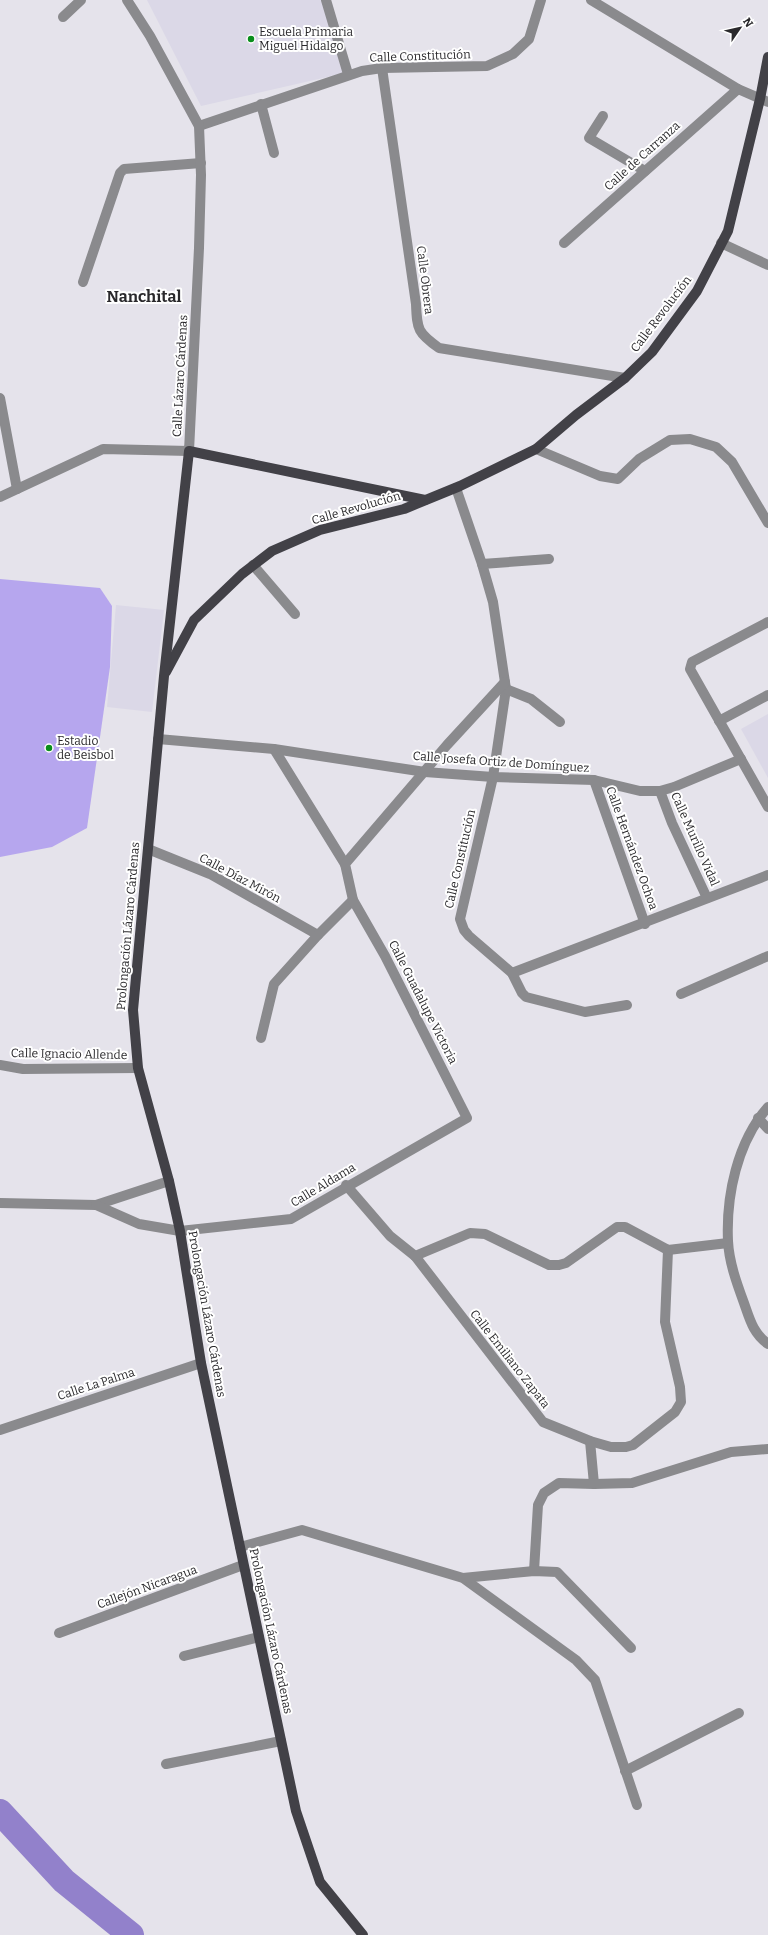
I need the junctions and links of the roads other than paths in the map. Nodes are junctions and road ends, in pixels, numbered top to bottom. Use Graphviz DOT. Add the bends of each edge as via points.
graph roads {
  1 [pos="80,0"];
  2 [pos="127,0"];
  3 [pos="326,0"];
  4 [pos="541,0"];
  5 [pos="591,0"];
  6 [pos="63,17"];
  7 [pos="768,57"];
  8 [pos="382,68"];
  9 [pos="348,74"];
  10 [pos="738,89"];
  11 [pos="764,100"];
  12 [pos="261,104"];
  13 [pos="603,116"];
  14 [pos="199,126"];
  15 [pos="274,153"];
  16 [pos="200,163"];
  17 [pos="644,172"];
  18 [pos="721,243"];
  19 [pos="564,244"];
  20 [pos="768,265"];
  21 [pos="83,282"];
  22 [pos="625,378"];
  23 [pos="0,398"];
  24 [pos="4,444"];
  25 [pos="536,449"];
  26 [pos="190,451"];
  27 [pos="456,488"];
  28 [pos="17,489"];
  29 [pos="0,497"];
  30 [pos="425,500"];
  31 [pos="768,523"];
  32 [pos="549,559"];
  33 [pos="482,564"];
  34 [pos="253,566"];
  35 [pos="296,614"];
  36 [pos="768,622"];
  37 [pos="164,676"];
  38 [pos="505,686"];
  39 [pos="768,695"];
  40 [pos="719,720"];
  41 [pos="560,722"];
  42 [pos="158,739"];
  43 [pos="274,749"];
  44 [pos="741,759"];
  45 [pos="426,772"];
  46 [pos="493,777"];
  47 [pos="594,780"];
  48 [pos="660,791"];
  49 [pos="768,807"];
  50 [pos="148,849"];
  51 [pos="345,864"];
  52 [pos="768,875"];
  53 [pos="707,898"];
  54 [pos="353,900"];
  55 [pos="645,924"];
  56 [pos="318,935"];
  57 [pos="768,956"];
  58 [pos="512,973"];
  59 [pos="681,994"];
  60 [pos="628,1005"];
  61 [pos="261,1038"];
  62 [pos="0,1065"];
  63 [pos="138,1068"];
  64 [pos="768,1107"];
  65 [pos="467,1118"];
  66 [pos="758,1118"];
  67 [pos="768,1129"];
  68 [pos="170,1181"];
  69 [pos="346,1186"];
  70 [pos="0,1203"];
  71 [pos="96,1206"];
  72 [pos="180,1231"];
  73 [pos="728,1243"];
  74 [pos="668,1250"];
  75 [pos="415,1256"];
  76 [pos="768,1344"];
  77 [pos="201,1363"];
  78 [pos="0,1430"];
  79 [pos="590,1441"];
  80 [pos="768,1449"];
  81 [pos="594,1484"];
  82 [pos="240,1547"];
  83 [pos="244,1565"];
  84 [pos="534,1571"];
  85 [pos="463,1578"];
  86 [pos="59,1633"];
  87 [pos="259,1637"];
  88 [pos="631,1648"];
  89 [pos="184,1656"];
  90 [pos="739,1713"];
  91 [pos="281,1741"];
  92 [pos="166,1764"];
  93 [pos="625,1771"];
  94 [pos="637,1805"];
  95 [pos="363,1935"];
  1 -- 6 [label="street"];
  2 -- 14 [label="street, Calle Lázaro Cárdenas" via="150,36"];
  3 -- 9 [label="street"];
  4 -- 8 [label="street, Calle Constitución" via="529,39 513,54 487,66"];
  5 -- 10 [label="street"];
  7 -- 11 [label="main road, Calle Revolución"];
  8 -- 9 [label="street, Calle Constitución"];
  8 -- 22 [label="street, Calle Obrera" via="417,322 423,337 439,348"];
  9 -- 12 [label="street, Calle Constitución"];
  10 -- 11 [label="street"];
  10 -- 17 [label="street, Calle de Carranza"];
  11 -- 18 [label="main road, Calle Revolución" via="728,231"];
  12 -- 14 [label="street, Calle Constitución"];
  12 -- 15 [label="street"];
  13 -- 17 [label="street" via="589,138"];
  14 -- 16 [label="street, Calle Lázaro Cárdenas"];
  16 -- 21 [label="street" via="124,168 120,173"];
  16 -- 26 [label="street, Calle Lázaro Cárdenas"];
  17 -- 19 [label="street, Calle de Carranza"];
  18 -- 20 [label="street"];
  18 -- 22 [label="main road, Calle Revolución" via="697,291 652,352"];
  22 -- 25 [label="main road, Calle Revolución"];
  23 -- 24 [label="street"];
  24 -- 28 [label="street"];
  25 -- 27 [label="main road, Calle Revolución"];
  25 -- 31 [label="street" via="600,476 618,479 639,459 670,440 690,438 716,447 732,462"];
  26 -- 28 [label="street" via="103,449"];
  26 -- 30 [label="main road, Calle Revolución"];
  26 -- 37 [label="main road, Calle Lázaro Cárdenas"];
  27 -- 30 [label="main road, Calle Revolución"];
  27 -- 33 [label="street, Calle Constitución"];
  28 -- 29 [label="street"];
  30 -- 34 [label="main road, Calle Revolución" via="404,509 320,530 272,551"];
  32 -- 33 [label="street"];
  33 -- 38 [label="street, Calle Constitución" via="493,602"];
  34 -- 35 [label="street"];
  34 -- 37 [label="main road, Calle Revolución" via="194,620"];
  36 -- 40 [label="street" via="692,662 690,669"];
  37 -- 42 [label="main road, Prolongación Lázaro Cárdenas"];
  38 -- 41 [label="street" via="531,699"];
  38 -- 45 [label="street" via="447,745"];
  38 -- 46 [label="street, Calle Constitución"];
  39 -- 40 [label="street"];
  40 -- 44 [label="street"];
  42 -- 43 [label="street, Calle Josefa Ortiz de Domínguez"];
  42 -- 50 [label="main road, Prolongación Lázaro Cárdenas"];
  43 -- 45 [label="street, Calle Josefa Ortiz de Domínguez"];
  43 -- 51 [label="street"];
  44 -- 48 [label="street, Calle Josefa Ortiz de Domínguez"];
  44 -- 49 [label="street"];
  45 -- 46 [label="street, Calle Josefa Ortiz de Domínguez"];
  45 -- 51 [label="street"];
  46 -- 47 [label="street, Calle Josefa Ortiz de Domínguez"];
  46 -- 58 [label="street, Calle Constitución" via="460,919 469,936"];
  47 -- 48 [label="street, Calle Josefa Ortiz de Domínguez" via="640,791"];
  47 -- 55 [label="street, Calle Hernández Ochoa"];
  48 -- 53 [label="street, Calle Murillo Vidal"];
  50 -- 56 [label="street, Calle Díaz Mirón" via="210,874"];
  50 -- 63 [label="main road, Prolongación Lázaro Cárdenas" via="133,1010"];
  51 -- 54 [label="street, Calle Guadalupe Victoria"];
  52 -- 53 [label="street"];
  53 -- 55 [label="street"];
  54 -- 56 [label="street"];
  54 -- 65 [label="street, Calle Guadalupe Victoria" via="385,956"];
  55 -- 58 [label="street"];
  56 -- 61 [label="street" via="274,984"];
  57 -- 59 [label="street"];
  58 -- 60 [label="street" via="522,993 530,998 586,1012"];
  62 -- 63 [label="street, Calle Ignacio Allende" via="23,1069"];
  63 -- 68 [label="main road, Prolongación Lázaro Cárdenas"];
  64 -- 66 [label="street"];
  65 -- 69 [label="street, Calle Aldama"];
  66 -- 67 [label="street"];
  66 -- 73 [label="street" via="738,1158 728,1208"];
  68 -- 71 [label="street"];
  68 -- 72 [label="main road, Prolongación Lázaro Cárdenas"];
  69 -- 72 [label="street, Calle Aldama" via="291,1219"];
  69 -- 75 [label="street, Calle Emiliano Zapata" via="390,1236"];
  70 -- 71 [label="street"];
  71 -- 72 [label="street, Calle Aldama" via="139,1224"];
  72 -- 77 [label="main road, Prolongación Lázaro Cárdenas"];
  73 -- 74 [label="street"];
  73 -- 76 [label="street" via="736,1283 755,1332"];
  74 -- 75 [label="street" via="625,1227 617,1227 566,1263 559,1265 549,1265 476,1232"];
  74 -- 79 [label="street, Calle Emiliano Zapata" via="665,1322 681,1402 675,1412 633,1445 611,1447"];
  75 -- 79 [label="street, Calle Emiliano Zapata" via="543,1422"];
  77 -- 78 [label="street, Calle La Palma"];
  77 -- 82 [label="main road, Prolongación Lázaro Cárdenas"];
  79 -- 81 [label="street"];
  80 -- 81 [label="street" via="731,1452 632,1483"];
  81 -- 84 [label="street" via="559,1483 544,1493 538,1505"];
  82 -- 83 [label="main road, Prolongación Lázaro Cárdenas"];
  82 -- 85 [label="street" via="302,1530"];
  83 -- 86 [label="street, Callejón Nicaragua"];
  83 -- 87 [label="main road, Prolongación Lázaro Cárdenas"];
  84 -- 85 [label="street"];
  84 -- 88 [label="street" via="557,1572"];
  85 -- 93 [label="street" via="576,1660 594,1680"];
  87 -- 89 [label="street"];
  87 -- 91 [label="main road, Prolongación Lázaro Cárdenas"];
  90 -- 93 [label="street"];
  91 -- 92 [label="street"];
  91 -- 95 [label="main road, Prolongación Lázaro Cárdenas" via="296,1811 320,1882"];
  93 -- 94 [label="street"];
}
